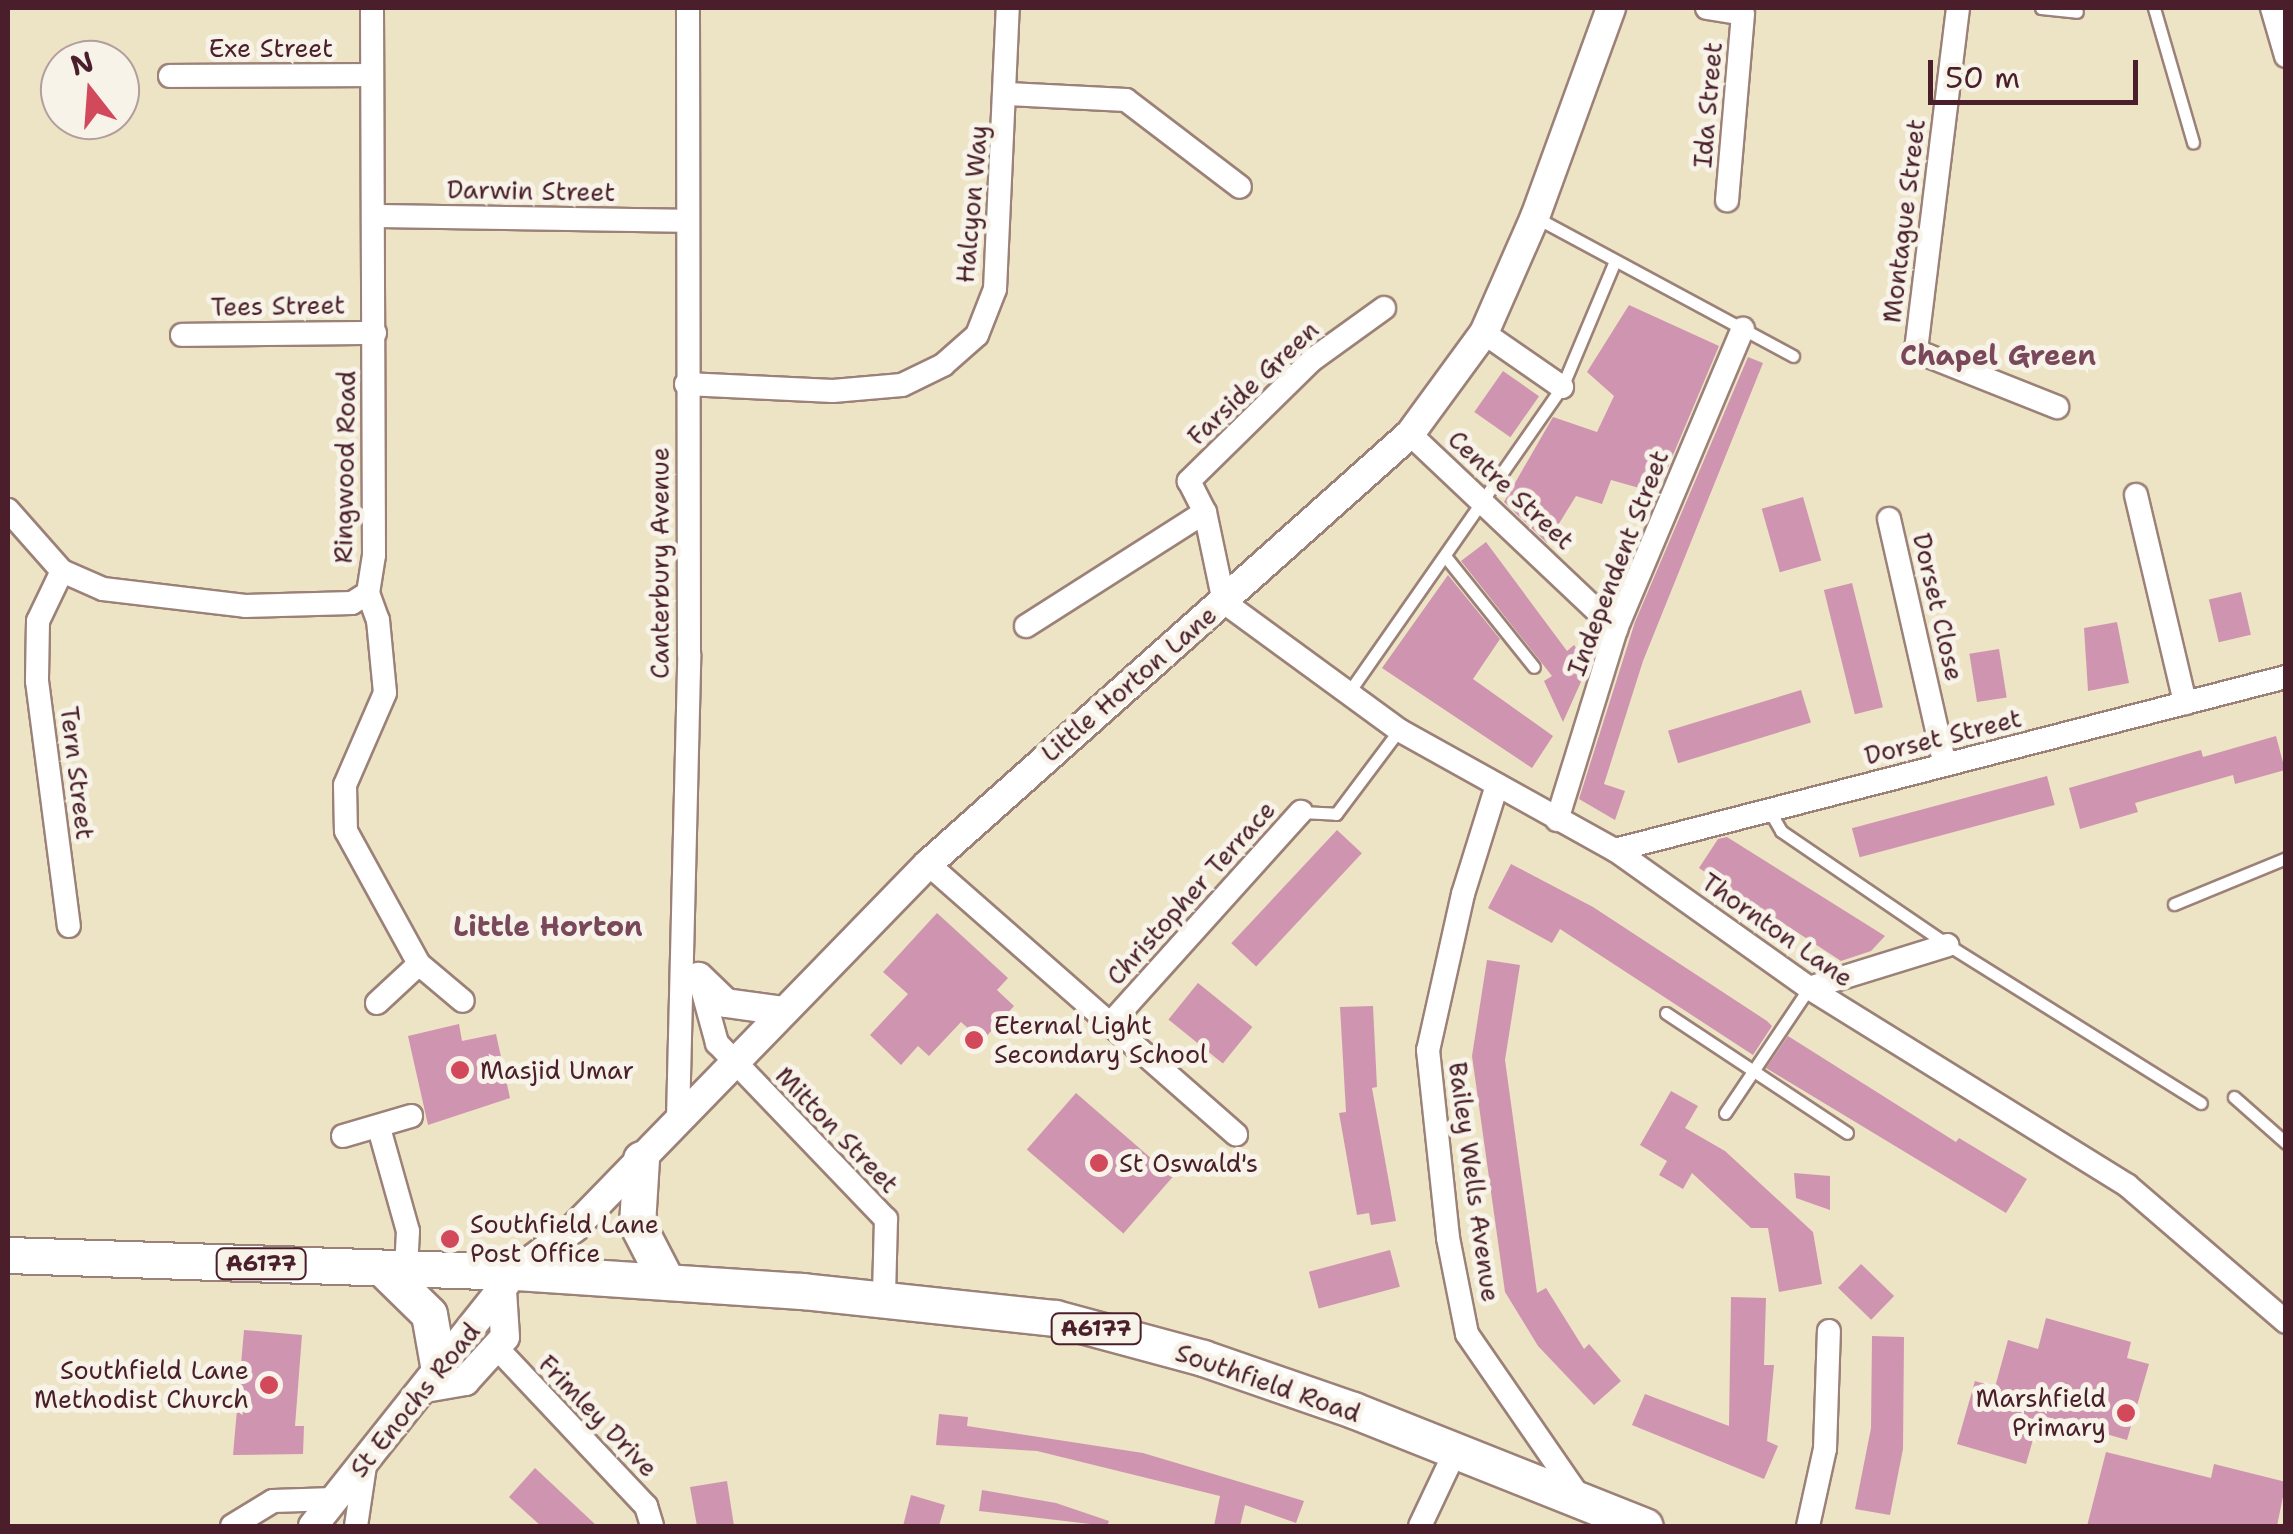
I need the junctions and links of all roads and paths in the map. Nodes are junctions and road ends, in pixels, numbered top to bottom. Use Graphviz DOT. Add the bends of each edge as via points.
graph roads {
  1 [pos="372,8"];
  2 [pos="688,8"];
  3 [pos="1008,8"];
  4 [pos="1611,8"];
  5 [pos="1707,8"];
  6 [pos="1958,8"];
  7 [pos="2041,8"];
  8 [pos="2154,8"];
  9 [pos="2272,8"];
  10 [pos="2077,12"];
  11 [pos="2286,56"];
  12 [pos="170,76"];
  13 [pos="372,76"];
  14 [pos="1008,94"];
  15 [pos="2193,142"];
  16 [pos="1240,187"];
  17 [pos="1727,200"];
  18 [pos="374,216"];
  19 [pos="1534,218"];
  20 [pos="686,221"];
  21 [pos="1615,262"];
  22 [pos="1384,308"];
  23 [pos="1743,329"];
  24 [pos="375,332"];
  25 [pos="1484,333"];
  26 [pos="182,335"];
  27 [pos="1794,356"];
  28 [pos="686,384"];
  29 [pos="1562,387"];
  30 [pos="2057,406"];
  31 [pos="1410,434"];
  32 [pos="2136,495"];
  33 [pos="1486,500"];
  34 [pos="8,510"];
  35 [pos="1204,512"];
  36 [pos="1890,519"];
  37 [pos="1445,556"];
  38 [pos="62,571"];
  39 [pos="368,593"];
  40 [pos="1224,602"];
  41 [pos="1026,626"];
  42 [pos="1616,629"];
  43 [pos="1534,667"];
  44 [pos="2286,677"];
  45 [pos="1349,692"];
  46 [pos="2184,703"];
  47 [pos="1399,730"];
  48 [pos="1946,765"];
  49 [pos="1497,785"];
  50 [pos="1769,810"];
  51 [pos="1301,812"];
  52 [pos="1557,820"];
  53 [pos="1615,850"];
  54 [pos="2286,858"];
  55 [pos="928,864"];
  56 [pos="2174,904"];
  57 [pos="682,912"];
  58 [pos="69,926"];
  59 [pos="1948,945"];
  60 [pos="419,964"];
  61 [pos="699,977"];
  62 [pos="1809,988"];
  63 [pos="463,1001"];
  64 [pos="377,1002"];
  65 [pos="784,1012"];
  66 [pos="1666,1013"];
  67 [pos="1109,1024"];
  68 [pos="736,1065"];
  69 [pos="1755,1068"];
  70 [pos="2234,1097"];
  71 [pos="2202,1103"];
  72 [pos="1725,1114"];
  73 [pos="411,1116"];
  74 [pos="678,1118"];
  75 [pos="379,1128"];
  76 [pos="1847,1133"];
  77 [pos="1236,1135"];
  78 [pos="344,1136"];
  79 [pos="2286,1143"];
  80 [pos="641,1160"];
  81 [pos="10,1263"];
  82 [pos="394,1269"];
  83 [pos="508,1281"];
  84 [pos="666,1282"];
  85 [pos="884,1298"];
  86 [pos="2286,1322"];
  87 [pos="1829,1331"];
  88 [pos="496,1347"];
  89 [pos="432,1379"];
  90 [pos="1455,1452"];
  91 [pos="365,1466"];
  92 [pos="334,1499"];
  93 [pos="1581,1500"];
  94 [pos="232,1526"];
  95 [pos="312,1526"];
  96 [pos="356,1526"];
  97 [pos="652,1526"];
  98 [pos="1420,1526"];
  99 [pos="1646,1526"];
  100 [pos="1808,1526"];
  1 -- 13 [label="street, Ringwood Road"];
  2 -- 20 [label="street, Canterbury Avenue"];
  3 -- 14 [label="street, Halcyon Way"];
  4 -- 19 [label="street, Little Horton Lane"];
  5 -- 17 [label="street, Ida Street" via="1744,14"];
  6 -- 30 [label="street, Montague Street" via="1916,350"];
  7 -- 10 [label="lane"];
  8 -- 15 [label="lane"];
  9 -- 11 [label="street"];
  12 -- 13 [label="street, Exe Street"];
  13 -- 18 [label="street, Ringwood Road"];
  14 -- 16 [label="street" via="1126,100"];
  14 -- 28 [label="street, Halcyon Way" via="995,289 976,335 943,365 902,385 833,391"];
  18 -- 20 [label="street, Darwin Street"];
  18 -- 24 [label="street, Ringwood Road"];
  19 -- 21 [label="lane"];
  19 -- 25 [label="street, Little Horton Lane"];
  20 -- 28 [label="street, Canterbury Avenue"];
  21 -- 23 [label="lane"];
  21 -- 29 [label="lane"];
  22 -- 35 [label="street, Farside Green" via="1312,360 1190,482"];
  23 -- 27 [label="lane"];
  23 -- 42 [label="street, Independent Street"];
  24 -- 26 [label="street, Tees Street"];
  24 -- 39 [label="street, Ringwood Road"];
  25 -- 29 [label="street"];
  25 -- 31 [label="street, Little Horton Lane"];
  28 -- 57 [label="street, Canterbury Avenue" via="689,654"];
  29 -- 33 [label="lane"];
  31 -- 33 [label="street, Centre Street"];
  31 -- 40 [label="street, Little Horton Lane"];
  32 -- 46 [label="street"];
  33 -- 37 [label="lane"];
  33 -- 42 [label="street, Centre Street"];
  34 -- 38 [label="street, Ringwood Road"];
  35 -- 40 [label="street, Farside Green"];
  35 -- 41 [label="street"];
  36 -- 48 [label="street, Dorset Close"];
  37 -- 43 [label="lane"];
  37 -- 45 [label="lane"];
  38 -- 39 [label="street, Ringwood Road" via="103,589 244,606 352,603"];
  38 -- 58 [label="street, Tern Street" via="38,622 37,681"];
  39 -- 60 [label="street" via="378,620 385,693 345,785 346,832"];
  40 -- 45 [label="street, Thornton Lane"];
  40 -- 55 [label="street, Little Horton Lane"];
  42 -- 52 [label="street, Independent Street"];
  44 -- 46 [label="street, Dorset Street"];
  45 -- 47 [label="street, Thornton Lane"];
  46 -- 48 [label="street, Dorset Street"];
  47 -- 49 [label="street, Thornton Lane"];
  47 -- 51 [label="lane, Christopher Terrace" via="1336,814"];
  48 -- 50 [label="street, Dorset Street"];
  49 -- 52 [label="street, Thornton Lane"];
  49 -- 93 [label="street, Bailey Wells Avenue" via="1463,894 1428,1050 1448,1238 1467,1334"];
  50 -- 53 [label="street, Dorset Street"];
  50 -- 59 [label="lane" via="1781,831"];
  51 -- 67 [label="street, Christopher Terrace"];
  52 -- 53 [label="street, Thornton Lane"];
  53 -- 62 [label="street, Thornton Lane"];
  54 -- 56 [label="lane"];
  55 -- 65 [label="street, Little Horton Lane"];
  55 -- 67 [label="street"];
  57 -- 61 [label="street, Mitton Street"];
  57 -- 74 [label="street, Canterbury Avenue"];
  59 -- 62 [label="street"];
  59 -- 71 [label="lane"];
  60 -- 63 [label="street"];
  60 -- 64 [label="street"];
  61 -- 65 [label="street" via="726,1003"];
  61 -- 68 [label="street, Mitton Street" via="708,1027"];
  62 -- 69 [label="lane"];
  62 -- 86 [label="street, Thornton Lane" via="2128,1186"];
  65 -- 68 [label="street, Little Horton Lane"];
  66 -- 69 [label="lane"];
  67 -- 77 [label="street"];
  68 -- 74 [label="street, Little Horton Lane"];
  68 -- 85 [label="street, Mitton Street" via="886,1219"];
  69 -- 72 [label="lane"];
  69 -- 76 [label="lane"];
  70 -- 79 [label="lane"];
  73 -- 75 [label="street"];
  74 -- 80 [label="street, Little Horton Lane"];
  75 -- 78 [label="street"];
  75 -- 82 [label="street" via="408,1232"];
  80 -- 83 [label="street, Little Horton Lane" via="574,1228"];
  80 -- 84 [label="main road" via="637,1224"];
  81 -- 82 [label="main road, A6177"];
  82 -- 83 [label="main road, A6177"];
  82 -- 89 [label="main road" via="428,1314"];
  83 -- 84 [label="main road, Southfield Road / A6177"];
  83 -- 88 [label="street" via="505,1337"];
  83 -- 89 [label="street, St Enochs Road"];
  84 -- 85 [label="main road, Southfield Road / A6177"];
  85 -- 90 [label="main road, Southfield Road / A6177" via="1055,1318 1222,1365"];
  87 -- 100 [label="street" via="1825,1449"];
  88 -- 89 [label="street" via="465,1381"];
  88 -- 97 [label="street, Frimley Drive" via="646,1506"];
  89 -- 91 [label="street, St Enochs Road"];
  90 -- 93 [label="main road, Southfield Road / A6177"];
  90 -- 98 [label="street"];
  91 -- 92 [label="street, St Enochs Road"];
  91 -- 96 [label="street"];
  92 -- 94 [label="street" via="273,1501"];
  92 -- 95 [label="street, St Enochs Road"];
  93 -- 99 [label="main road, Southfield Road / A6177"];
}
